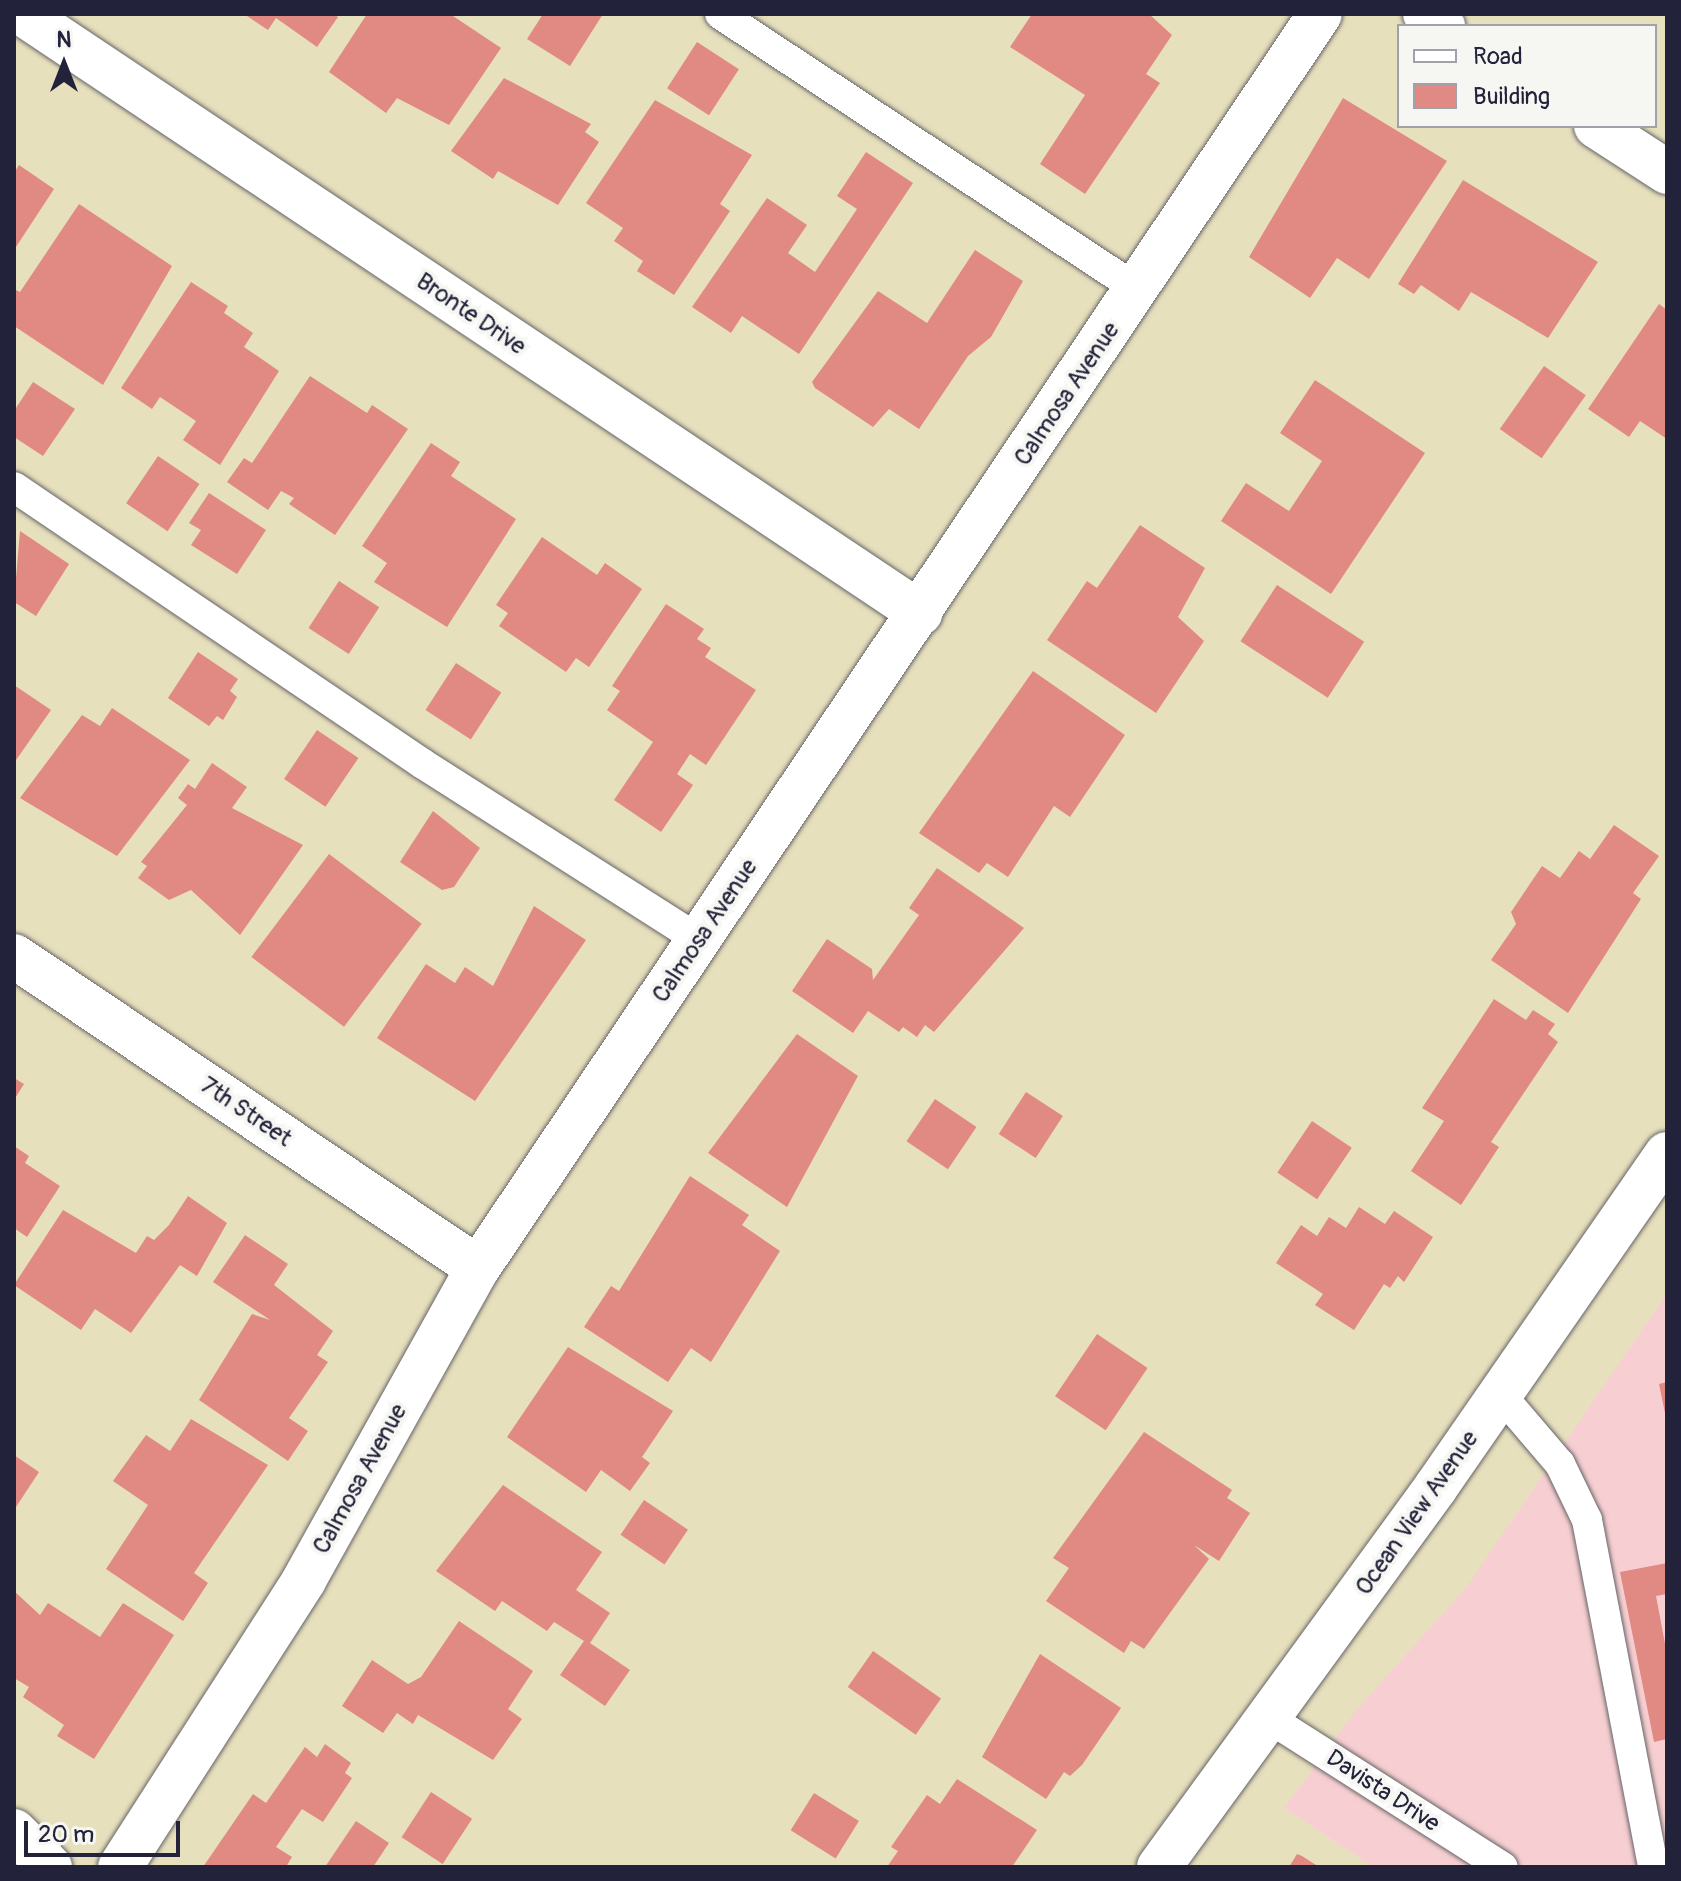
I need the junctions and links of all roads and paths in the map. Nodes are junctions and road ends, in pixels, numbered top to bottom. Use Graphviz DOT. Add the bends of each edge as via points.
graph roads {
  1 [pos="23,14"];
  2 [pos="720,14"];
  3 [pos="1320,14"];
  4 [pos="1599,128"];
  5 [pos="1667,172"];
  6 [pos="1137,289"];
  7 [pos="14,487"];
  8 [pos="920,613"];
  9 [pos="699,940"];
  10 [pos="14,956"];
  11 [pos="1667,1154"];
  12 [pos="478,1268"];
  13 [pos="1501,1395"];
  14 [pos="1264,1715"];
  15 [pos="14,1831"];
  16 [pos="50,1867"];
  17 [pos="120,1867"];
  18 [pos="1159,1867"];
  19 [pos="1503,1867"];
  20 [pos="1653,1867"];
  1 -- 8 [label="street, Bronte Drive"];
  2 -- 6 [label="lane"];
  3 -- 6 [label="street, Calmosa Avenue"];
  4 -- 5 [label="street"];
  6 -- 8 [label="street, Calmosa Avenue"];
  7 -- 9 [label="lane" via="423,764"];
  8 -- 9 [label="street, Calmosa Avenue"];
  9 -- 12 [label="street, Calmosa Avenue"];
  10 -- 12 [label="street, 7th Street"];
  11 -- 13 [label="street, Ocean View Avenue"];
  12 -- 17 [label="street, Calmosa Avenue" via="304,1580"];
  13 -- 14 [label="street, Ocean View Avenue"];
  13 -- 20 [label="lane" via="1560,1464 1587,1520"];
  14 -- 18 [label="street, Ocean View Avenue"];
  14 -- 19 [label="lane, Davista Drive"];
  15 -- 16 [label="street"];
}
